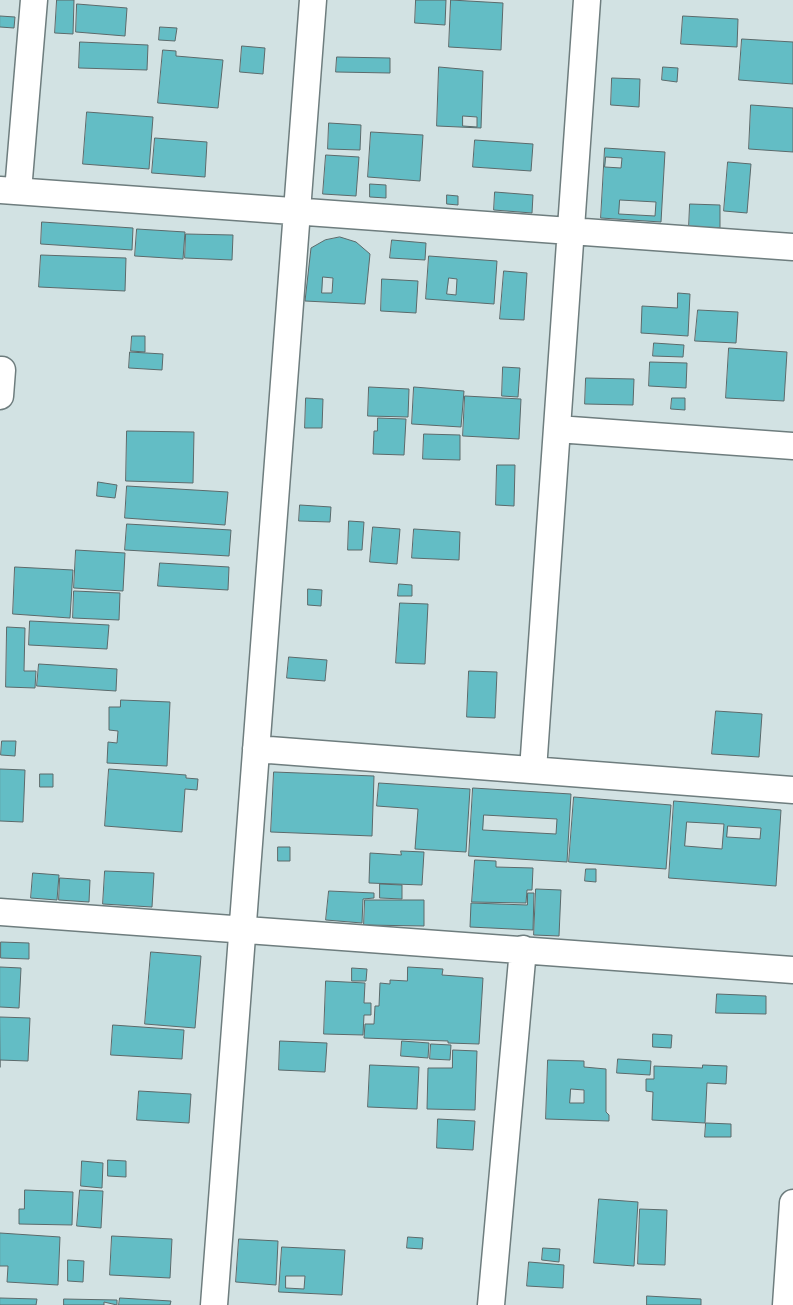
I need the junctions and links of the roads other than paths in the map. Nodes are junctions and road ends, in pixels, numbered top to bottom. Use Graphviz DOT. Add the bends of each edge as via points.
graph roads {
  1 [pos="34,0"];
  2 [pos="313,0"];
  3 [pos="587,0"];
  4 [pos="9,191"];
  5 [pos="297,211"];
  6 [pos="571,231"];
  7 [pos="793,247"];
  8 [pos="0,370"];
  9 [pos="0,396"];
  10 [pos="557,429"];
  11 [pos="793,446"];
  12 [pos="256,749"];
  13 [pos="533,770"];
  14 [pos="793,790"];
  15 [pos="0,912"];
  16 [pos="242,931"];
  17 [pos="523,950"];
  18 [pos="793,970"];
  19 [pos="793,1203"];
  20 [pos="214,1305"];
  21 [pos="491,1305"];
  22 [pos="786,1305"];
  1 -- 4 [label="street"];
  2 -- 5 [label="street"];
  3 -- 6 [label="street"];
  4 -- 5 [label="street"];
  5 -- 6 [label="street"];
  5 -- 12 [label="street"];
  6 -- 7 [label="street"];
  6 -- 10 [label="street"];
  8 -- 9 [label="street"];
  10 -- 11 [label="street"];
  10 -- 13 [label="street"];
  12 -- 13 [label="street"];
  12 -- 16 [label="street"];
  13 -- 14 [label="street"];
  15 -- 16 [label="street"];
  16 -- 17 [label="street"];
  16 -- 20 [label="street"];
  17 -- 18 [label="street"];
  17 -- 21 [label="street"];
  19 -- 22 [label="street"];
}
